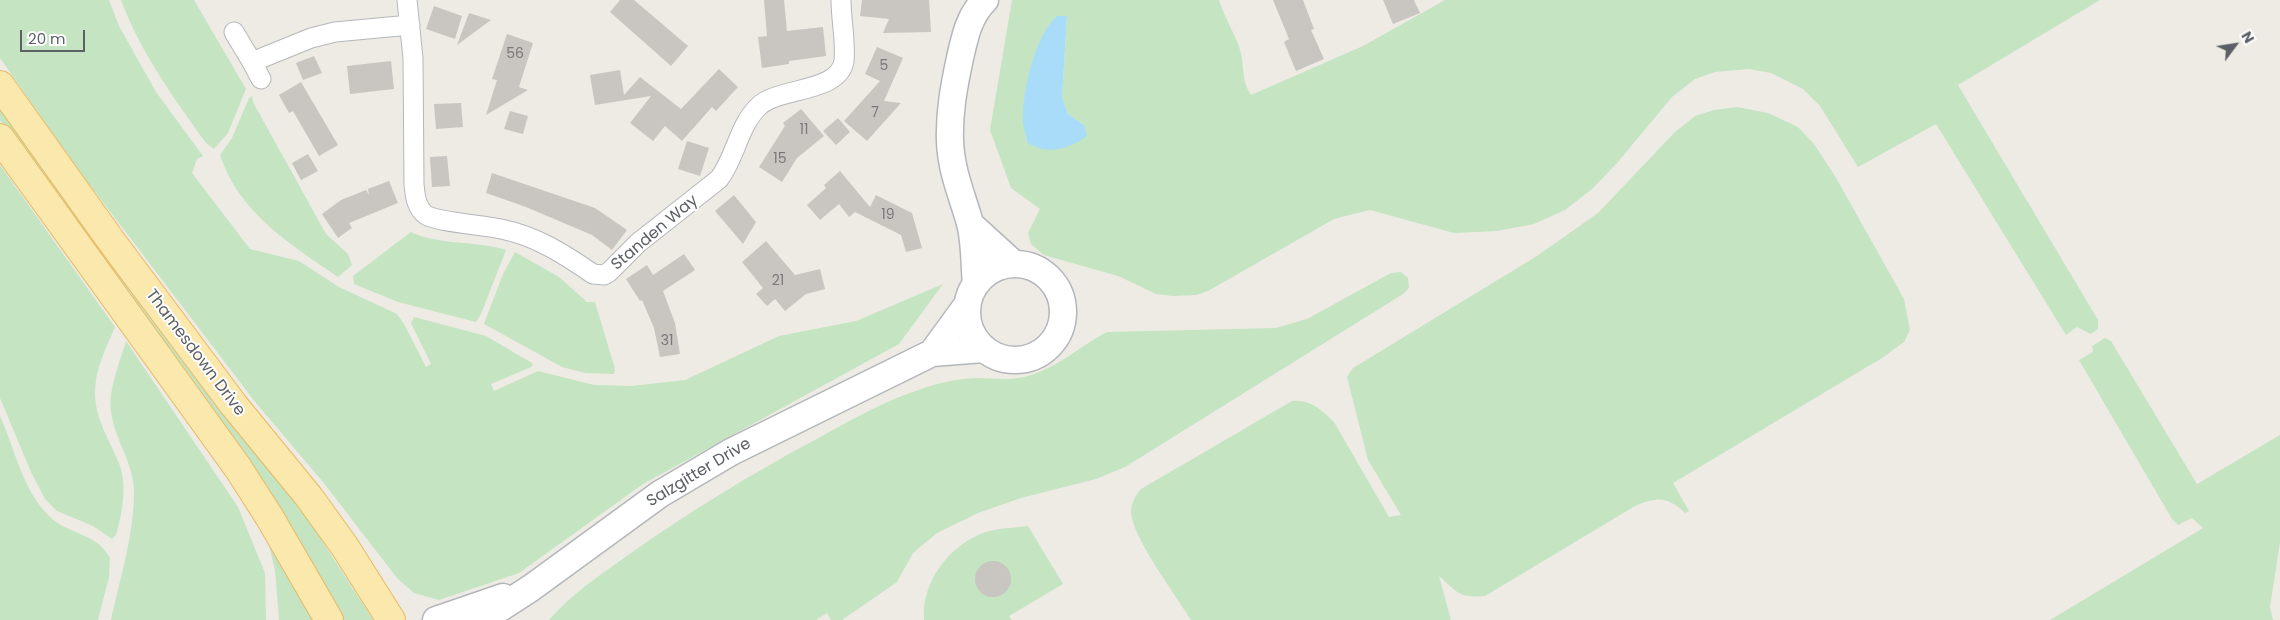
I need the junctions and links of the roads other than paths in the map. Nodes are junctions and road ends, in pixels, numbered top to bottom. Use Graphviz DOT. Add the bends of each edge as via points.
graph roads {
  1 [pos="407,0"];
  2 [pos="842,0"];
  3 [pos="977,4"];
  4 [pos="410,25"];
  5 [pos="234,32"];
  6 [pos="252,62"];
  7 [pos="261,79"];
  8 [pos="0,85"];
  9 [pos="0,138"];
  10 [pos="970,224"];
  11 [pos="1014,264"];
  12 [pos="972,295"];
  13 [pos="983,349"];
  14 [pos="932,353"];
  15 [pos="531,588"];
  16 [pos="328,620"];
  17 [pos="390,620"];
  18 [pos="436,620"];
  19 [pos="482,620"];
  20 [pos="506,620"];
  1 -- 4 [label="street, Standen Way"];
  2 -- 4 [label="street, Standen Way" via="844,63 836,76 824,83 771,98 760,105 749,117 719,179 638,243 604,275 593,274 548,245 516,233 438,220 422,211 415,197 414,184"];
  3 -- 10 [label="street, Salzgitter Drive" via="965,36 951,96 950,120 952,164"];
  4 -- 6 [label="street" via="335,32 311,38"];
  5 -- 6 [label="street"];
  6 -- 7 [label="street"];
  8 -- 17 [label="main road, Thamesdown Drive" via="228,398 309,497 345,547"];
  9 -- 16 [label="main road, Thamesdown Drive" via="238,468"];
  10 -- 11 [label="street, Salzgitter Drive"];
  10 -- 12 [label="street, Salzgitter Drive"];
  11 -- 12 [label="street, Salzgitter Drive" via="986,273"];
  11 -- 13 [label="street, Salzgitter Drive" via="1042,272 1053,282 1064,310 1062,326 1046,350 1021,361 994,356"];
  12 -- 13 [label="street, Salzgitter Drive" via="968,321 973,336"];
  12 -- 14 [label="street, Salzgitter Drive"];
  13 -- 14 [label="street, Salzgitter Drive"];
  14 -- 15 [label="street, Salzgitter Drive" via="760,436 699,470 630,515"];
  15 -- 18 [label="street"];
  15 -- 19 [label="street, Salzgitter Drive"];
  15 -- 20 [label="street"];
}
